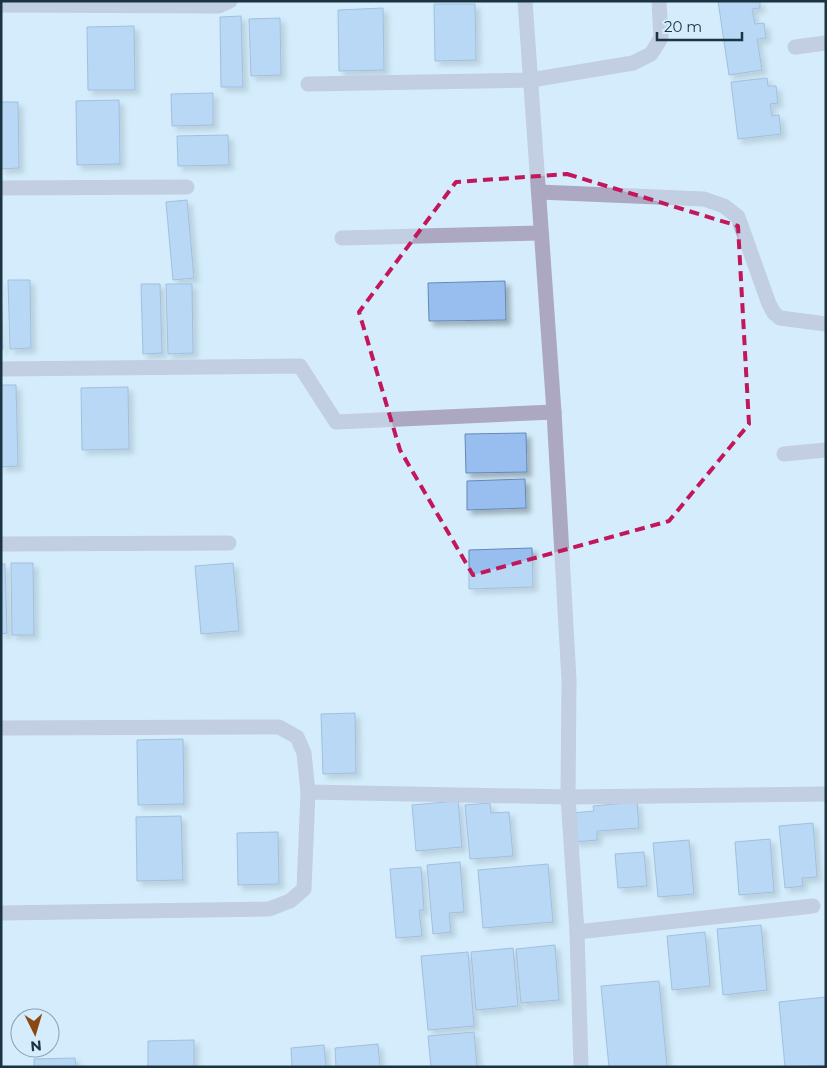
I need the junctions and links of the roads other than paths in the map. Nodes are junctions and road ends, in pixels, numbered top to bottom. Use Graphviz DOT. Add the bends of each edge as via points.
graph roads {
  1 [pos="230,1"];
  2 [pos="525,1"];
  3 [pos="659,1"];
  4 [pos="1,5"];
  5 [pos="826,43"];
  6 [pos="795,47"];
  7 [pos="531,80"];
  8 [pos="308,84"];
  9 [pos="187,187"];
  10 [pos="1,188"];
  11 [pos="539,192"];
  12 [pos="541,233"];
  13 [pos="342,238"];
  14 [pos="826,324"];
  15 [pos="1,369"];
  16 [pos="554,412"];
  17 [pos="826,450"];
  18 [pos="784,454"];
  19 [pos="229,543"];
  20 [pos="1,544"];
  21 [pos="1,728"];
  22 [pos="308,792"];
  23 [pos="826,794"];
  24 [pos="568,796"];
  25 [pos="813,906"];
  26 [pos="1,913"];
  27 [pos="577,932"];
  28 [pos="581,1067"];
  1 -- 4 [label="street" via="219,6"];
  2 -- 7 [label="street"];
  3 -- 7 [label="street" via="661,38 651,54 633,63"];
  5 -- 6 [label="street"];
  7 -- 8 [label="street"];
  7 -- 11 [label="street"];
  9 -- 10 [label="street"];
  11 -- 12 [label="street"];
  11 -- 14 [label="street" via="704,199 724,206 738,217 774,313 780,318"];
  12 -- 13 [label="street"];
  12 -- 16 [label="street"];
  15 -- 16 [label="street" via="300,366 336,422"];
  16 -- 24 [label="street" via="569,680"];
  17 -- 18 [label="street"];
  19 -- 20 [label="street"];
  21 -- 22 [label="street" via="279,727 297,737 304,754"];
  22 -- 24 [label="street"];
  22 -- 26 [label="street" via="304,889 290,901 269,909"];
  23 -- 24 [label="street"];
  24 -- 27 [label="street"];
  25 -- 27 [label="street"];
  27 -- 28 [label="street"];
}
